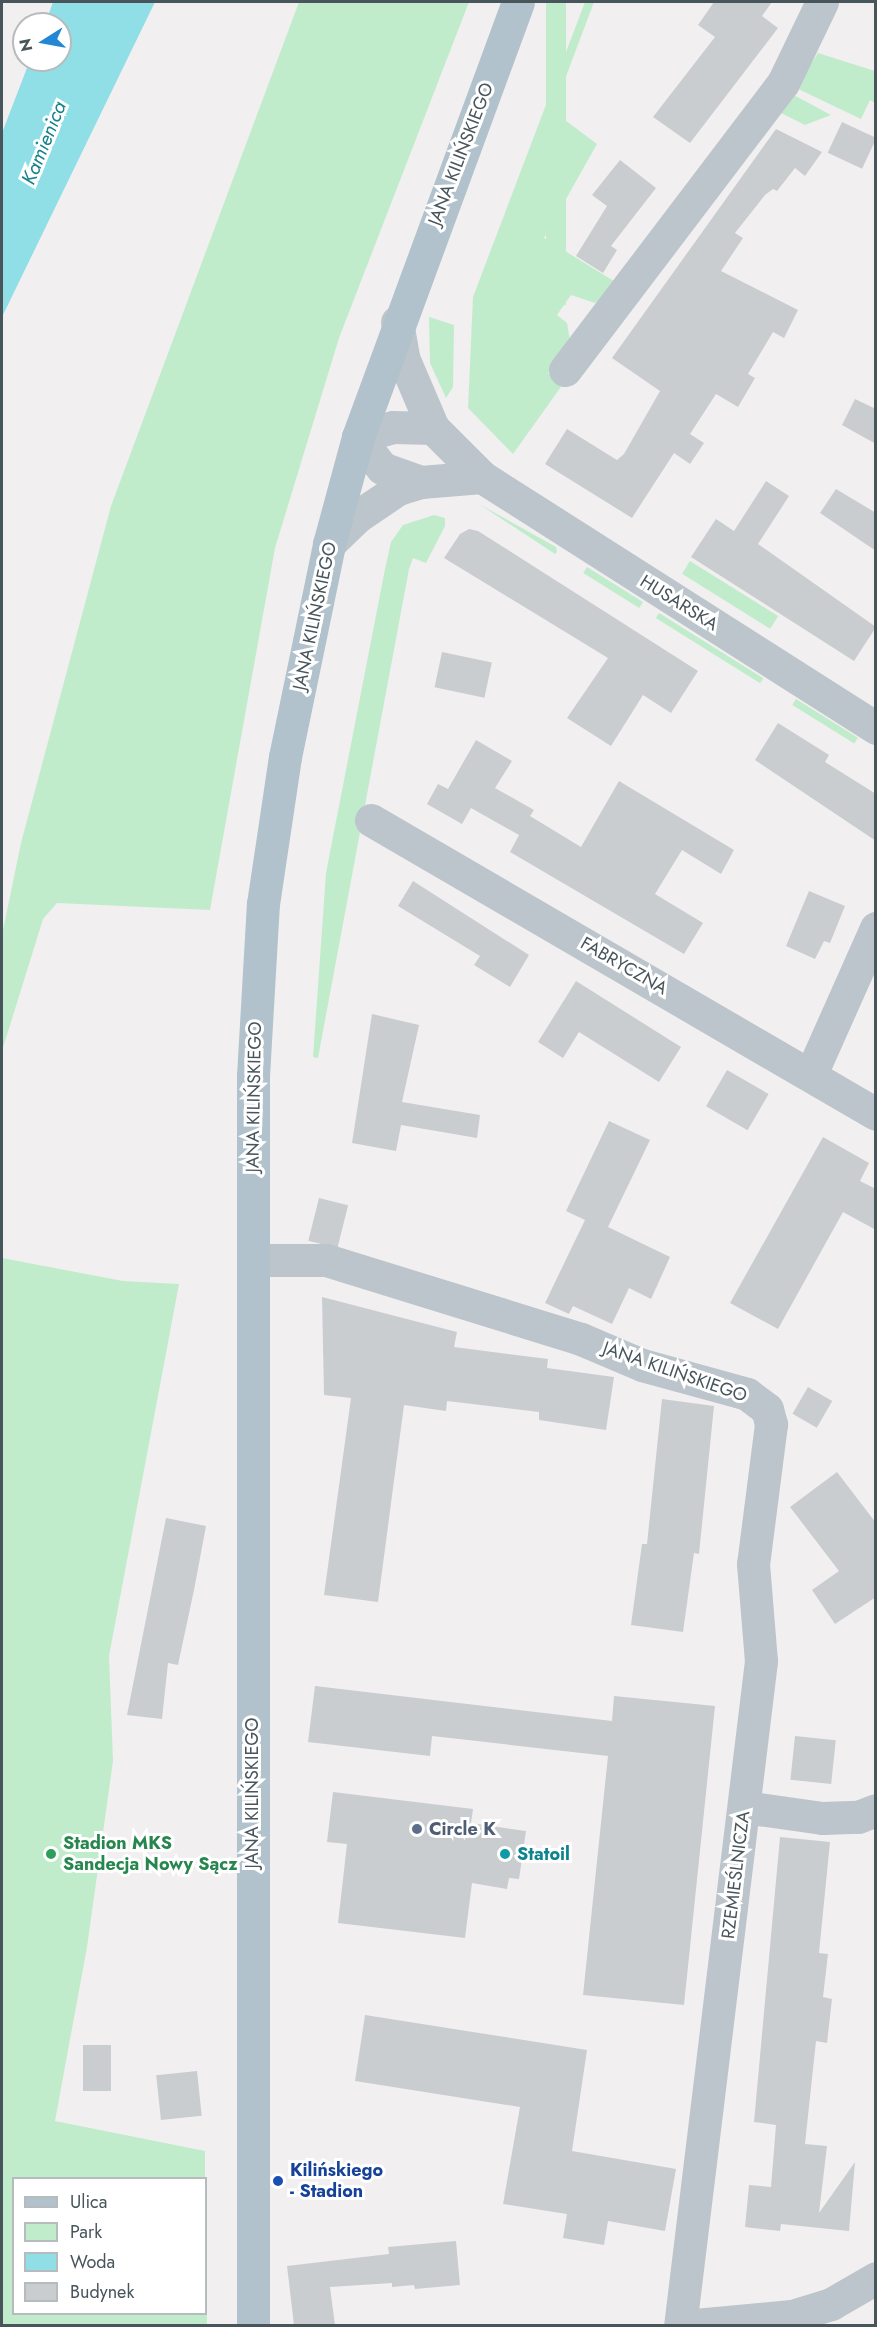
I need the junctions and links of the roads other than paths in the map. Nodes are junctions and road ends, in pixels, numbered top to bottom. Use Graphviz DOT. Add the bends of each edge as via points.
graph roads {
  1 [pos="518,2"];
  2 [pos="822,2"];
  3 [pos="397,322"];
  4 [pos="565,370"];
  5 [pos="433,428"];
  6 [pos="358,438"];
  7 [pos="482,477"];
  8 [pos="422,482"];
  9 [pos="329,544"];
  10 [pos="876,728"];
  11 [pos="371,820"];
  12 [pos="876,928"];
  13 [pos="811,1074"];
  14 [pos="876,1114"];
  15 [pos="253,1260"];
  16 [pos="771,1424"];
  17 [pos="744,1807"];
  18 [pos="876,1810"];
  19 [pos="876,2278"];
  20 [pos="253,2325"];
  21 [pos="682,2325"];
  1 -- 3 [label="main road, JANA KILIŃSKIEGO"];
  2 -- 4 [label="street" via="783,83"];
  3 -- 5 [label="street, HUSARSKA" via="404,360"];
  3 -- 6 [label="main road, JANA KILIŃSKIEGO"];
  5 -- 6 [label="street" via="393,427"];
  5 -- 7 [label="street, HUSARSKA"];
  6 -- 8 [label="street" via="382,468"];
  6 -- 9 [label="main road, JANA KILIŃSKIEGO"];
  7 -- 8 [label="street"];
  7 -- 10 [label="street, HUSARSKA"];
  8 -- 9 [label="street" via="380,500"];
  9 -- 15 [label="main road, JANA KILIŃSKIEGO" via="285,757 263,904 254,1064"];
  11 -- 13 [label="street, FABRYCZNA"];
  12 -- 13 [label="street"];
  13 -- 14 [label="street, FABRYCZNA"];
  15 -- 16 [label="street, JANA KILIŃSKIEGO" via="326,1260 503,1314 642,1365 747,1394 767,1409"];
  15 -- 20 [label="main road, JANA KILIŃSKIEGO"];
  16 -- 17 [label="street, RZEMIEŚLNICZA" via="753,1564 762,1661"];
  17 -- 18 [label="street" via="822,1818 858,1817"];
  17 -- 21 [label="street, RZEMIEŚLNICZA"];
  19 -- 21 [label="street" via="831,2304 792,2316"];
}
